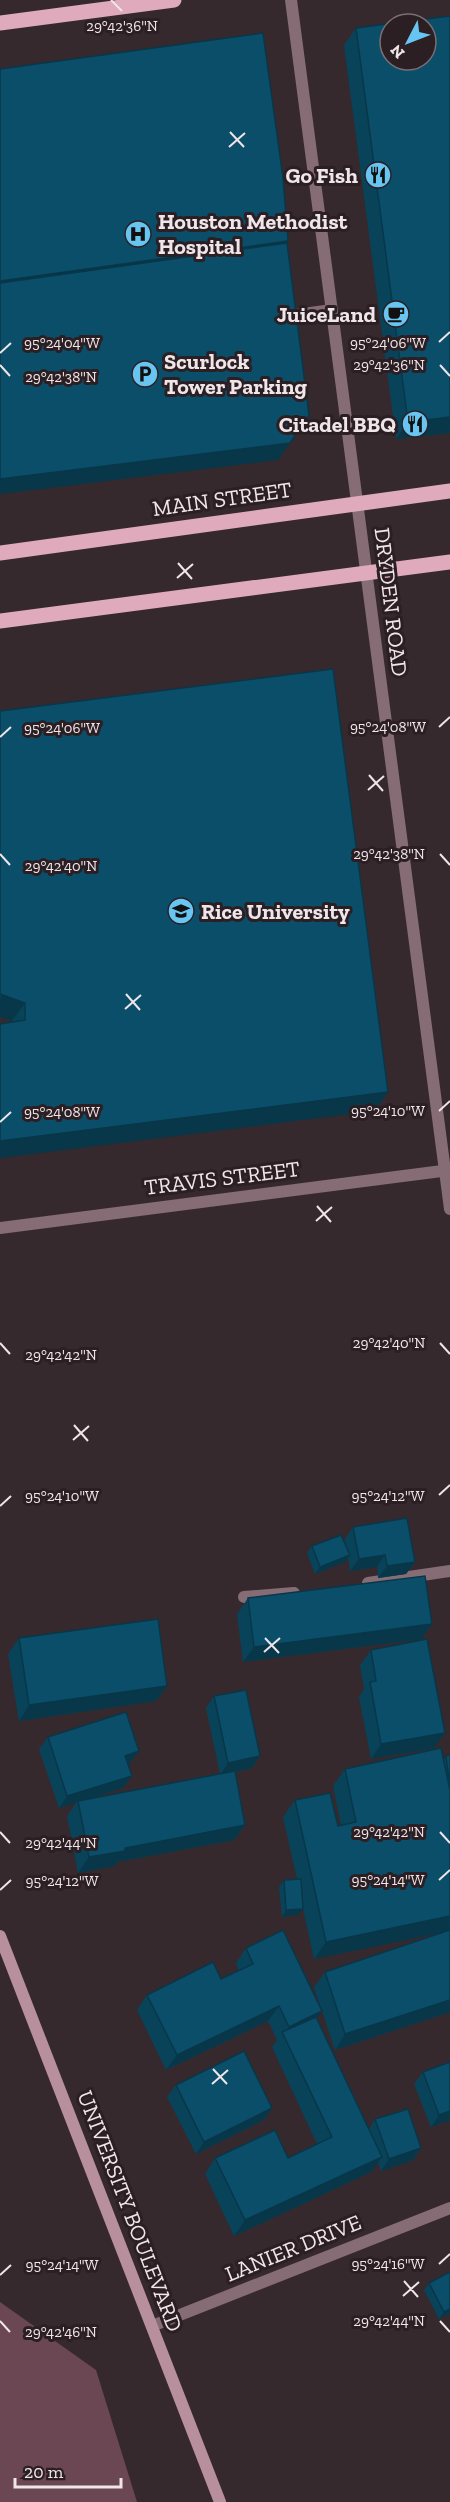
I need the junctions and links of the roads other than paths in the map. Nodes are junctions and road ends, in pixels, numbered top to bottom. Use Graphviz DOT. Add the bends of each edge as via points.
graph roads {
  1 [pos="174,0"];
  2 [pos="291,0"];
  3 [pos="0,22"];
  4 [pos="332,310"];
  5 [pos="282,317"];
  6 [pos="450,491"];
  7 [pos="356,503"];
  8 [pos="0,553"];
  9 [pos="450,562"];
  10 [pos="367,573"];
  11 [pos="0,621"];
  12 [pos="448,1170"];
  13 [pos="450,1209"];
  14 [pos="0,1228"];
  15 [pos="450,1571"];
  16 [pos="358,1585"];
  17 [pos="312,1592"];
  18 [pos="244,1597"];
  19 [pos="0,1936"];
  20 [pos="450,2208"];
  21 [pos="152,2326"];
  22 [pos="220,2502"];
  1 -- 3 [label="main road"];
  2 -- 4 [label="street, DRYDEN ROAD"];
  4 -- 5 [label="street"];
  4 -- 7 [label="street, DRYDEN ROAD"];
  6 -- 7 [label="main road, MAIN STREET"];
  7 -- 8 [label="main road, MAIN STREET"];
  7 -- 10 [label="street, DRYDEN ROAD"];
  9 -- 10 [label="main road"];
  10 -- 11 [label="main road"];
  10 -- 12 [label="street, DRYDEN ROAD"];
  12 -- 13 [label="street, DRYDEN ROAD"];
  12 -- 14 [label="street, TRAVIS STREET"];
  15 -- 16 [label="street"];
  17 -- 18 [label="street"];
  19 -- 21 [label="main road, UNIVERSITY BOULEVARD"];
  20 -- 21 [label="street, LANIER DRIVE"];
  21 -- 22 [label="main road, UNIVERSITY BOULEVARD"];
}
